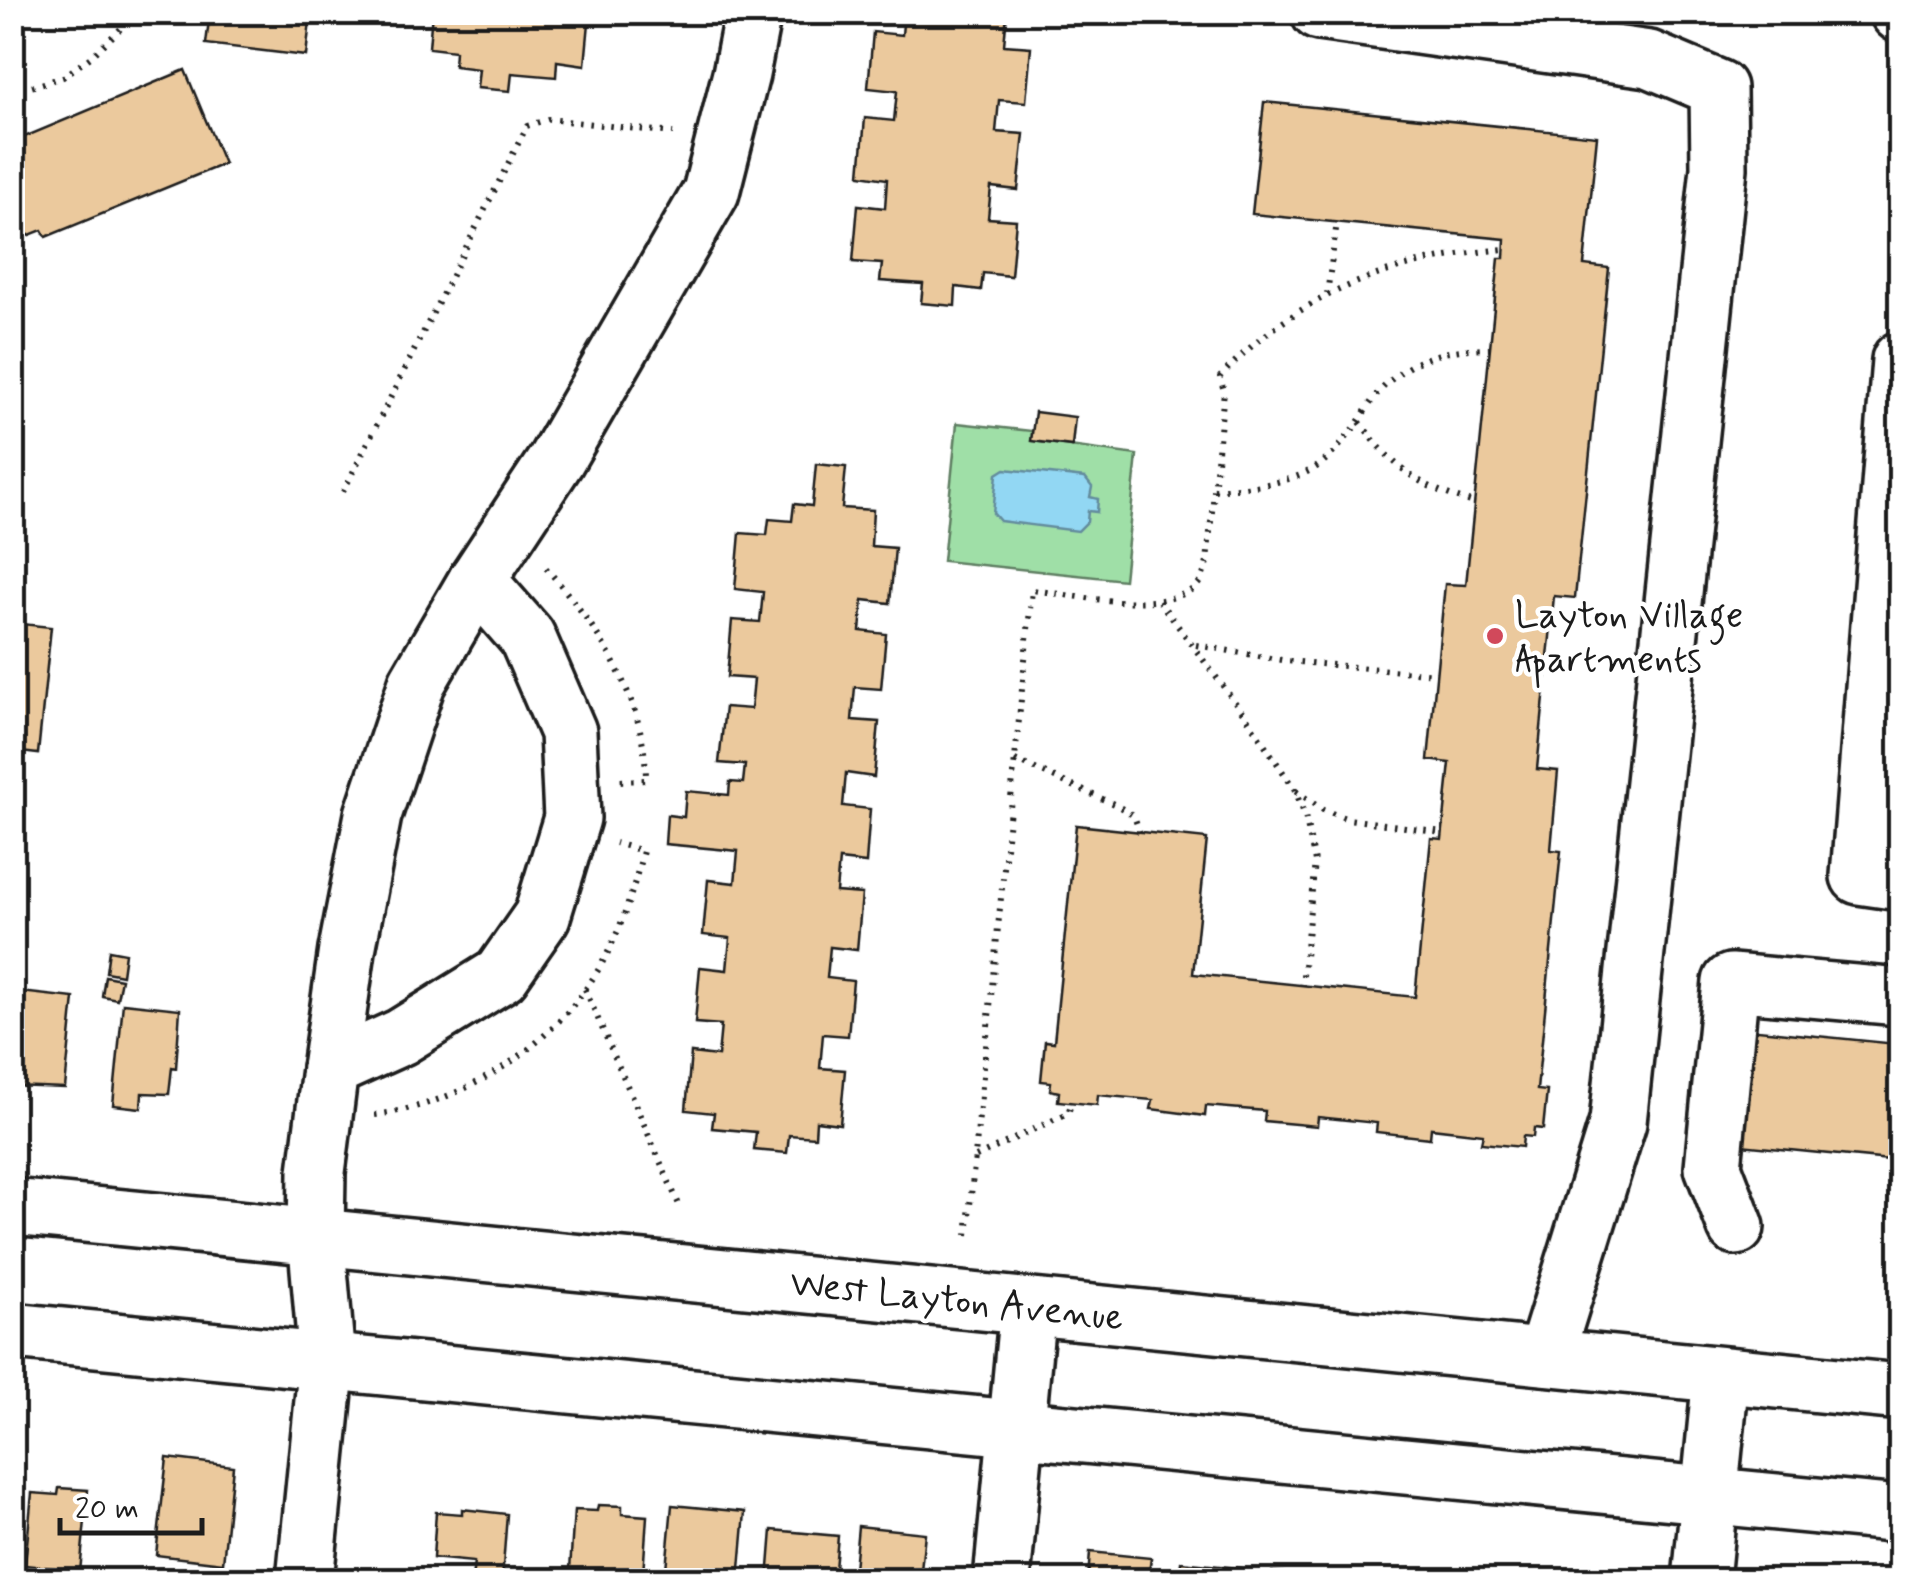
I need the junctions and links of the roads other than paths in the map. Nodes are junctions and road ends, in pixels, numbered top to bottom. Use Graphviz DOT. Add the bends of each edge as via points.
graph roads {
  1 [pos="753,12"];
  2 [pos="1319,12"];
  3 [pos="1900,360"];
  4 [pos="476,580"];
  5 [pos="1900,882"];
  6 [pos="1900,997"];
  7 [pos="330,1069"];
  8 [pos="12,1207"];
  9 [pos="1736,1228"];
  10 [pos="316,1236"];
  11 [pos="1028,1306"];
  12 [pos="12,1331"];
  13 [pos="1545,1356"];
  14 [pos="328,1361"];
  15 [pos="1722,1376"];
  16 [pos="1900,1392"];
  17 [pos="1018,1428"];
  18 [pos="1710,1494"];
  19 [pos="1900,1514"];
  20 [pos="304,1580"];
  21 [pos="1002,1580"];
  22 [pos="1701,1580"];
  1 -- 4 [label="main road" via="711,192 556,460"];
  2 -- 13 [label="main road" via="1649,59 1718,88 1719,168 1618,1122"];
  3 -- 5 [label="main road" via="1860,876"];
  4 -- 7 [label="main road" via="417,682 374,815"];
  4 -- 7 [label="main road" via="526,637 568,732 572,818 542,916 500,975 402,1036"];
  6 -- 9 [label="main road" via="1731,982 1713,1167"];
  7 -- 10 [label="main road"];
  8 -- 10 [label="main road, West Layton Avenue"];
  10 -- 11 [label="main road, West Layton Avenue"];
  10 -- 14 [label="main road"];
  11 -- 13 [label="main road, West Layton Avenue"];
  11 -- 17 [label="main road"];
  12 -- 14 [label="main road"];
  13 -- 15 [label="main road, West Layton Avenue"];
  14 -- 17 [label="main road"];
  14 -- 20 [label="main road"];
  15 -- 16 [label="main road, West Layton Avenue"];
  15 -- 18 [label="main road"];
  17 -- 18 [label="main road"];
  17 -- 21 [label="main road"];
  18 -- 19 [label="main road"];
  18 -- 22 [label="main road"];
}
